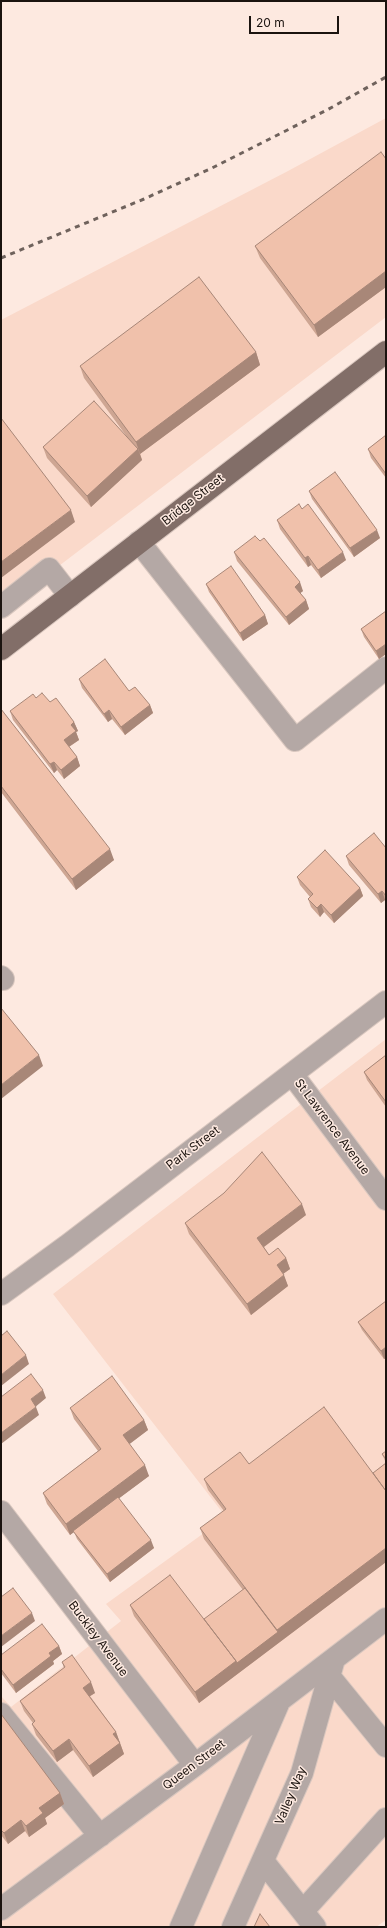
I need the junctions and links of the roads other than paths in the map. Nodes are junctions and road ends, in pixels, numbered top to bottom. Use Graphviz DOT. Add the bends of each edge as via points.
graph roads {
  1 [pos="386,352"];
  2 [pos="139,542"];
  3 [pos="70,596"];
  4 [pos="1,607"];
  5 [pos="1,649"];
  6 [pos="386,668"];
  7 [pos="386,1002"];
  8 [pos="292,1074"];
  9 [pos="386,1199"];
  10 [pos="1,1294"];
  11 [pos="1,1512"];
  12 [pos="386,1619"];
  13 [pos="331,1668"];
  14 [pos="280,1701"];
  15 [pos="1,1714"];
  16 [pos="386,1746"];
  17 [pos="195,1765"];
  18 [pos="386,1820"];
  19 [pos="100,1836"];
  20 [pos="263,1861"];
  21 [pos="1,1909"];
  22 [pos="309,1919"];
  23 [pos="181,1927"];
  24 [pos="233,1927"];
  1 -- 2 [label="main road, Bridge Street"];
  2 -- 3 [label="main road, Bridge Street"];
  2 -- 6 [label="street" via="295,740"];
  3 -- 4 [label="street" via="49,569"];
  3 -- 5 [label="main road, Bridge Street"];
  7 -- 8 [label="street, Park Street"];
  8 -- 9 [label="street, St Lawrence Avenue"];
  8 -- 10 [label="street, Park Street"];
  11 -- 17 [label="street, Buckley Avenue"];
  12 -- 13 [label="street, Queen Street"];
  13 -- 14 [label="street, Queen Street"];
  13 -- 16 [label="street"];
  13 -- 20 [label="street, Valley Way" via="302,1773"];
  14 -- 17 [label="street, Queen Street"];
  14 -- 23 [label="street"];
  15 -- 19 [label="street"];
  17 -- 19 [label="street, Queen Street"];
  18 -- 22 [label="street"];
  19 -- 21 [label="street, Queen Street"];
  20 -- 22 [label="street"];
  20 -- 24 [label="street, Valley Way"];
}
